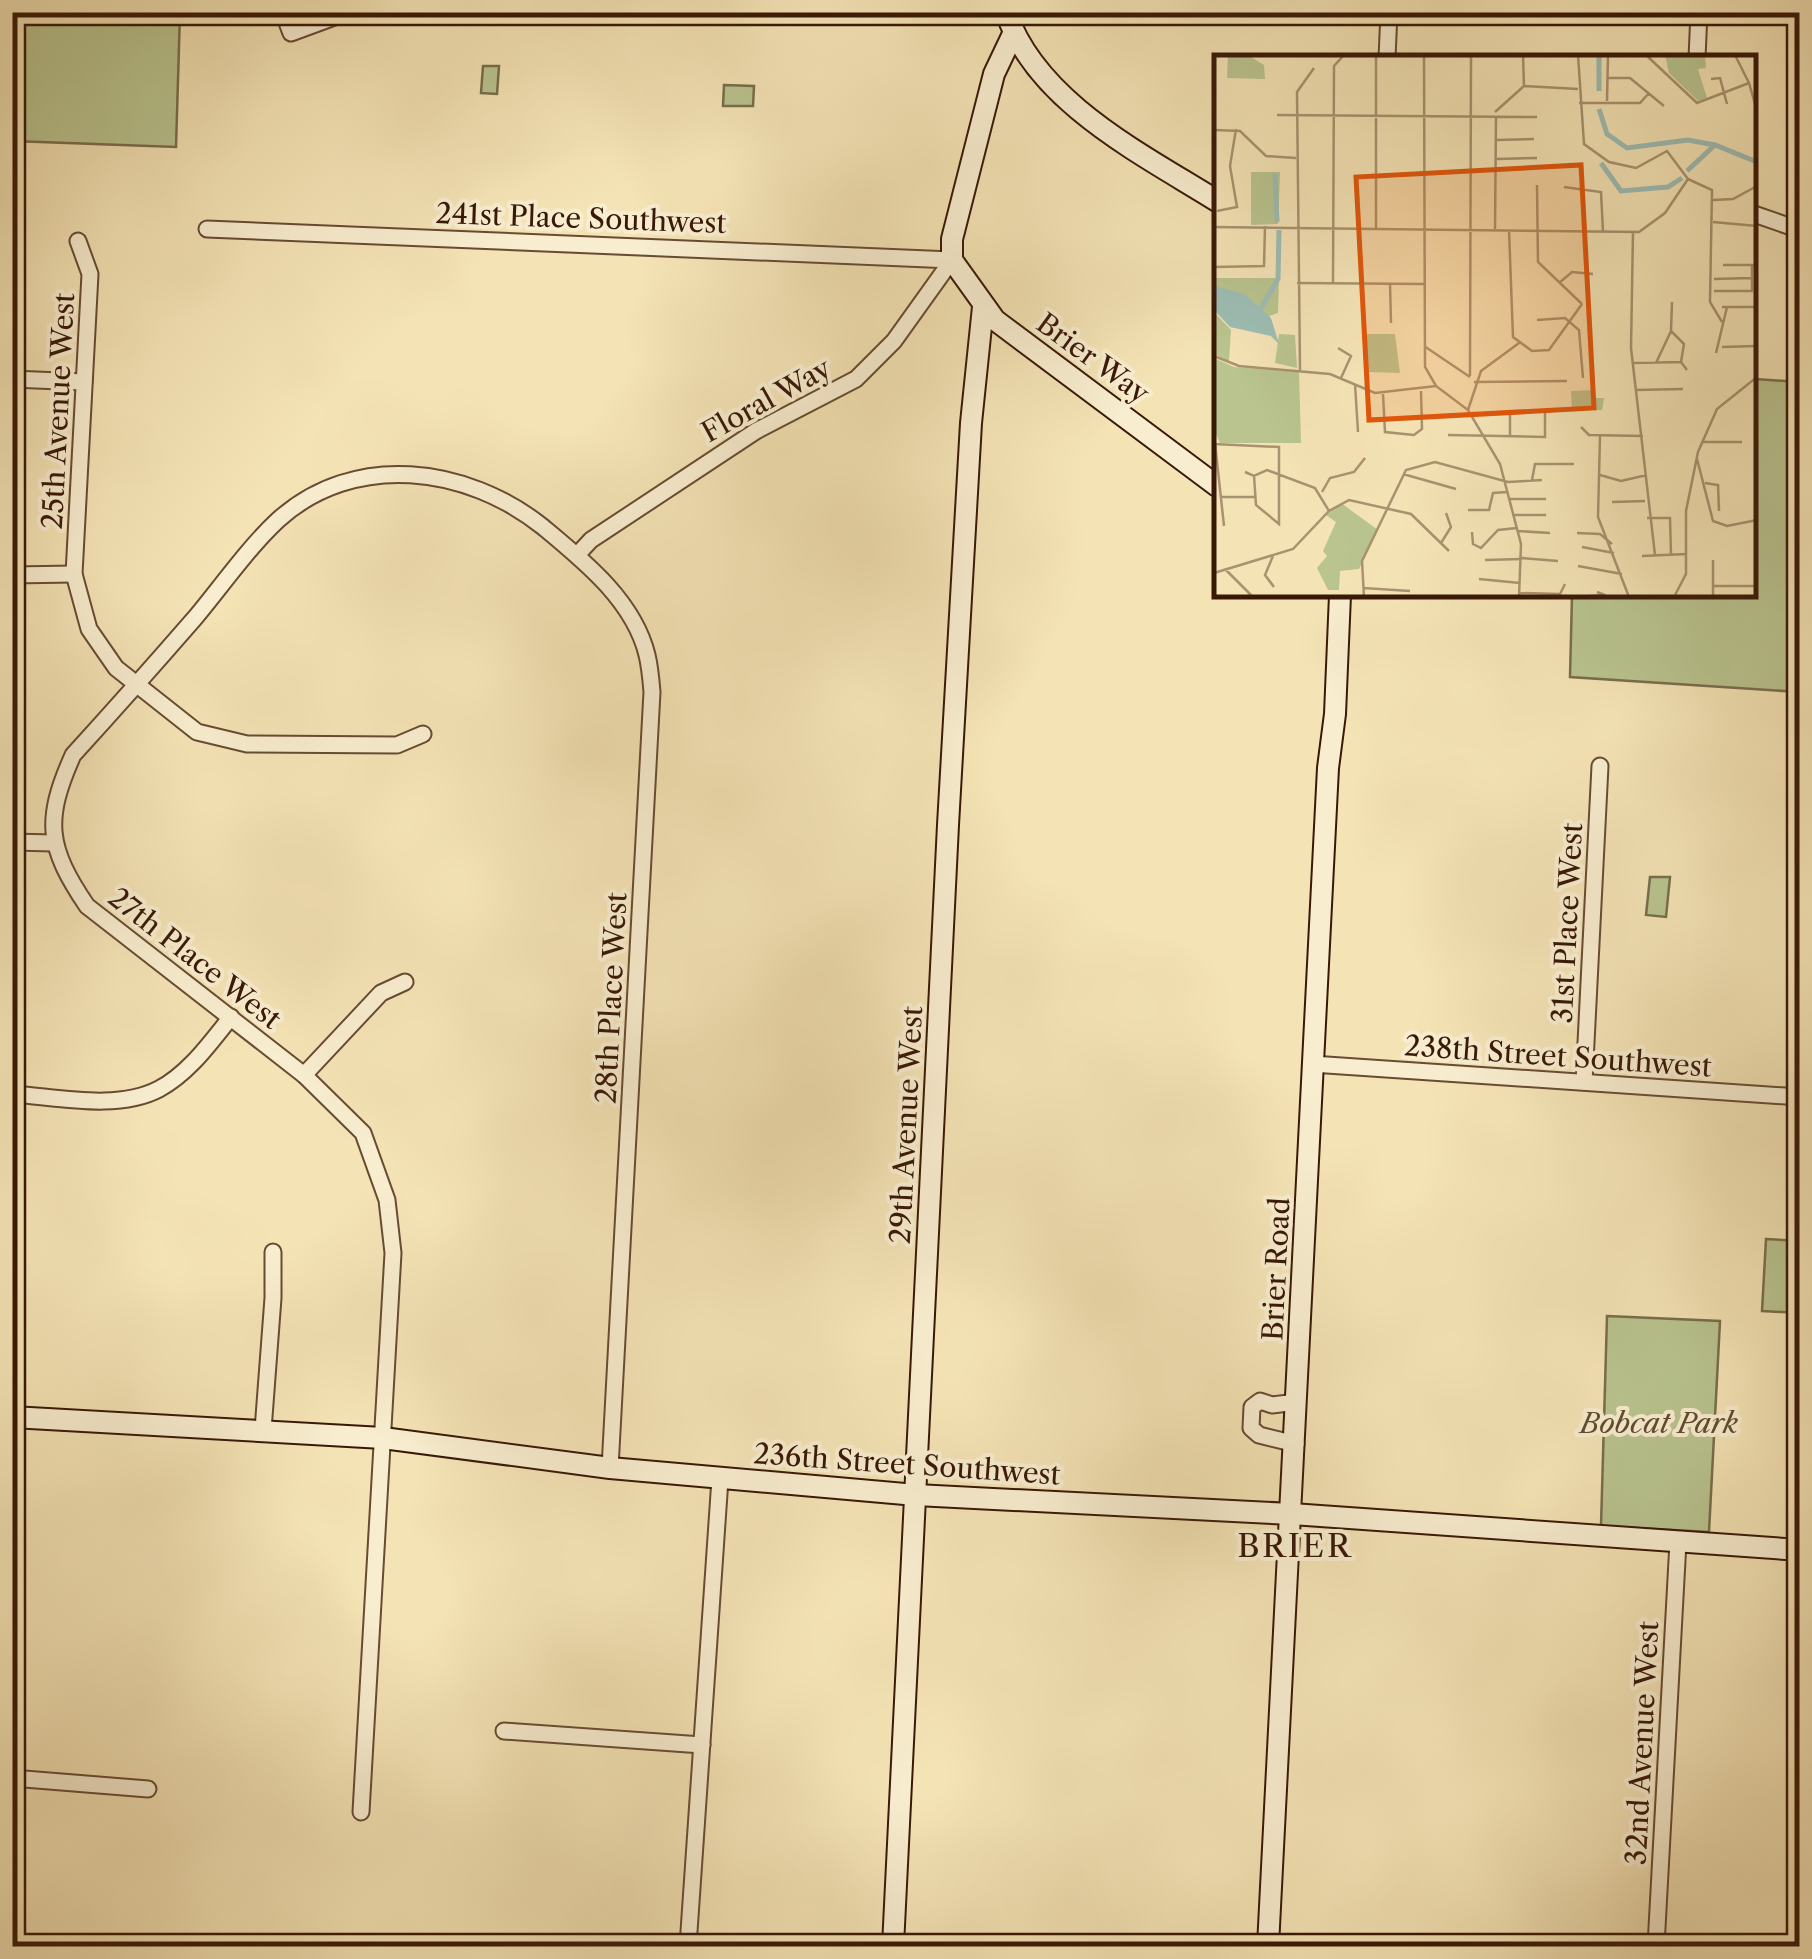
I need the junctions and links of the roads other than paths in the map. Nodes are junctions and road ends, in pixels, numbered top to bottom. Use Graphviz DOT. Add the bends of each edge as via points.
graph roads {
  1 [pos="284,12"];
  2 [pos="348,12"];
  3 [pos="1006,12"];
  4 [pos="1389,12"];
  5 [pos="1699,12"];
  6 [pos="1013,34"];
  7 [pos="1387,55"];
  8 [pos="1698,55"];
  9 [pos="1214,199"];
  10 [pos="1757,215"];
  11 [pos="207,229"];
  12 [pos="1800,230"];
  13 [pos="78,241"];
  14 [pos="952,260"];
  15 [pos="983,307"];
  16 [pos="12,379"];
  17 [pos="84,382"];
  18 [pos="1214,484"];
  19 [pos="577,554"];
  20 [pos="74,574"];
  21 [pos="12,575"];
  22 [pos="1340,598"];
  23 [pos="136,686"];
  24 [pos="423,734"];
  25 [pos="1600,766"];
  26 [pos="12,842"];
  27 [pos="54,843"];
  28 [pos="405,982"];
  29 [pos="231,1017"];
  30 [pos="1312,1064"];
  31 [pos="304,1075"];
  32 [pos="1584,1082"];
  33 [pos="12,1094"];
  34 [pos="1800,1098"];
  35 [pos="273,1252"];
  36 [pos="1298,1402"];
  37 [pos="12,1417"];
  38 [pos="263,1430"];
  39 [pos="383,1438"];
  40 [pos="1296,1444"];
  41 [pos="610,1468"];
  42 [pos="720,1479"];
  43 [pos="916,1495"];
  44 [pos="1292,1514"];
  45 [pos="1678,1542"];
  46 [pos="1800,1550"];
  47 [pos="504,1731"];
  48 [pos="702,1745"];
  49 [pos="12,1778"];
  50 [pos="148,1790"];
  51 [pos="360,1812"];
  52 [pos="688,1946"];
  53 [pos="894,1946"];
  54 [pos="1268,1946"];
  55 [pos="1656,1946"];
  1 -- 2 [label="street" via="290,33"];
  3 -- 6 [label="street"];
  4 -- 7 [label="street"];
  5 -- 8 [label="street"];
  6 -- 9 [label="street" via="1053,84 1109,136"];
  6 -- 14 [label="street" via="994,74"];
  10 -- 12 [label="street"];
  11 -- 14 [label="street, 241st Place Southwest"];
  13 -- 17 [label="street, 25th Avenue West" via="90,274"];
  14 -- 15 [label="street, Brier Way"];
  14 -- 19 [label="street, Floral Way" via="894,342 856,379 714,457"];
  15 -- 18 [label="street, Brier Way"];
  15 -- 43 [label="street, 29th Avenue West" via="948,825"];
  16 -- 17 [label="street"];
  17 -- 20 [label="street, 25th Avenue West"];
  19 -- 23 [label="street, 27th Place West" via="477,486 388,474 334,485 279,520"];
  19 -- 41 [label="street, 28th Place West" via="635,625 652,692"];
  20 -- 21 [label="street"];
  20 -- 23 [label="street, 25th Avenue West" via="89,630"];
  22 -- 30 [label="street, Brier Road"];
  23 -- 24 [label="street, 25th Avenue West" via="197,732 247,744 396,745"];
  23 -- 27 [label="street, 27th Place West" via="73,756 55,795"];
  25 -- 32 [label="street, 31st Place West"];
  26 -- 27 [label="street"];
  27 -- 29 [label="street, 27th Place West" via="86,906"];
  28 -- 31 [label="street" via="381,992"];
  29 -- 31 [label="street, 27th Place West"];
  29 -- 33 [label="street" via="197,1060 159,1089 120,1100"];
  30 -- 32 [label="street, 238th Street Southwest"];
  30 -- 36 [label="street, Brier Road"];
  31 -- 39 [label="street, 27th Place West" via="362,1133 387,1200 393,1253"];
  32 -- 34 [label="street, 238th Street Southwest"];
  35 -- 38 [label="street"];
  36 -- 40 [label="street, Brier Road"];
  36 -- 40 [label="street" via="1260,1400 1252,1407 1251,1428 1259,1435"];
  37 -- 38 [label="street, 236th Street Southwest"];
  38 -- 39 [label="street, 236th Street Southwest"];
  39 -- 41 [label="street, 236th Street Southwest"];
  39 -- 51 [label="street, 27th Place West"];
  40 -- 44 [label="street, Brier Road"];
  41 -- 42 [label="street, 236th Street Southwest"];
  42 -- 43 [label="street, 236th Street Southwest"];
  42 -- 48 [label="street"];
  43 -- 44 [label="street, 236th Street Southwest"];
  43 -- 53 [label="street, 29th Avenue West"];
  44 -- 45 [label="street, 236th Street Southwest"];
  44 -- 54 [label="street, Brier Road"];
  45 -- 46 [label="street, 236th Street Southwest"];
  45 -- 55 [label="street, 32nd Avenue West"];
  47 -- 48 [label="street"];
  48 -- 52 [label="street"];
  49 -- 50 [label="street"];
}
